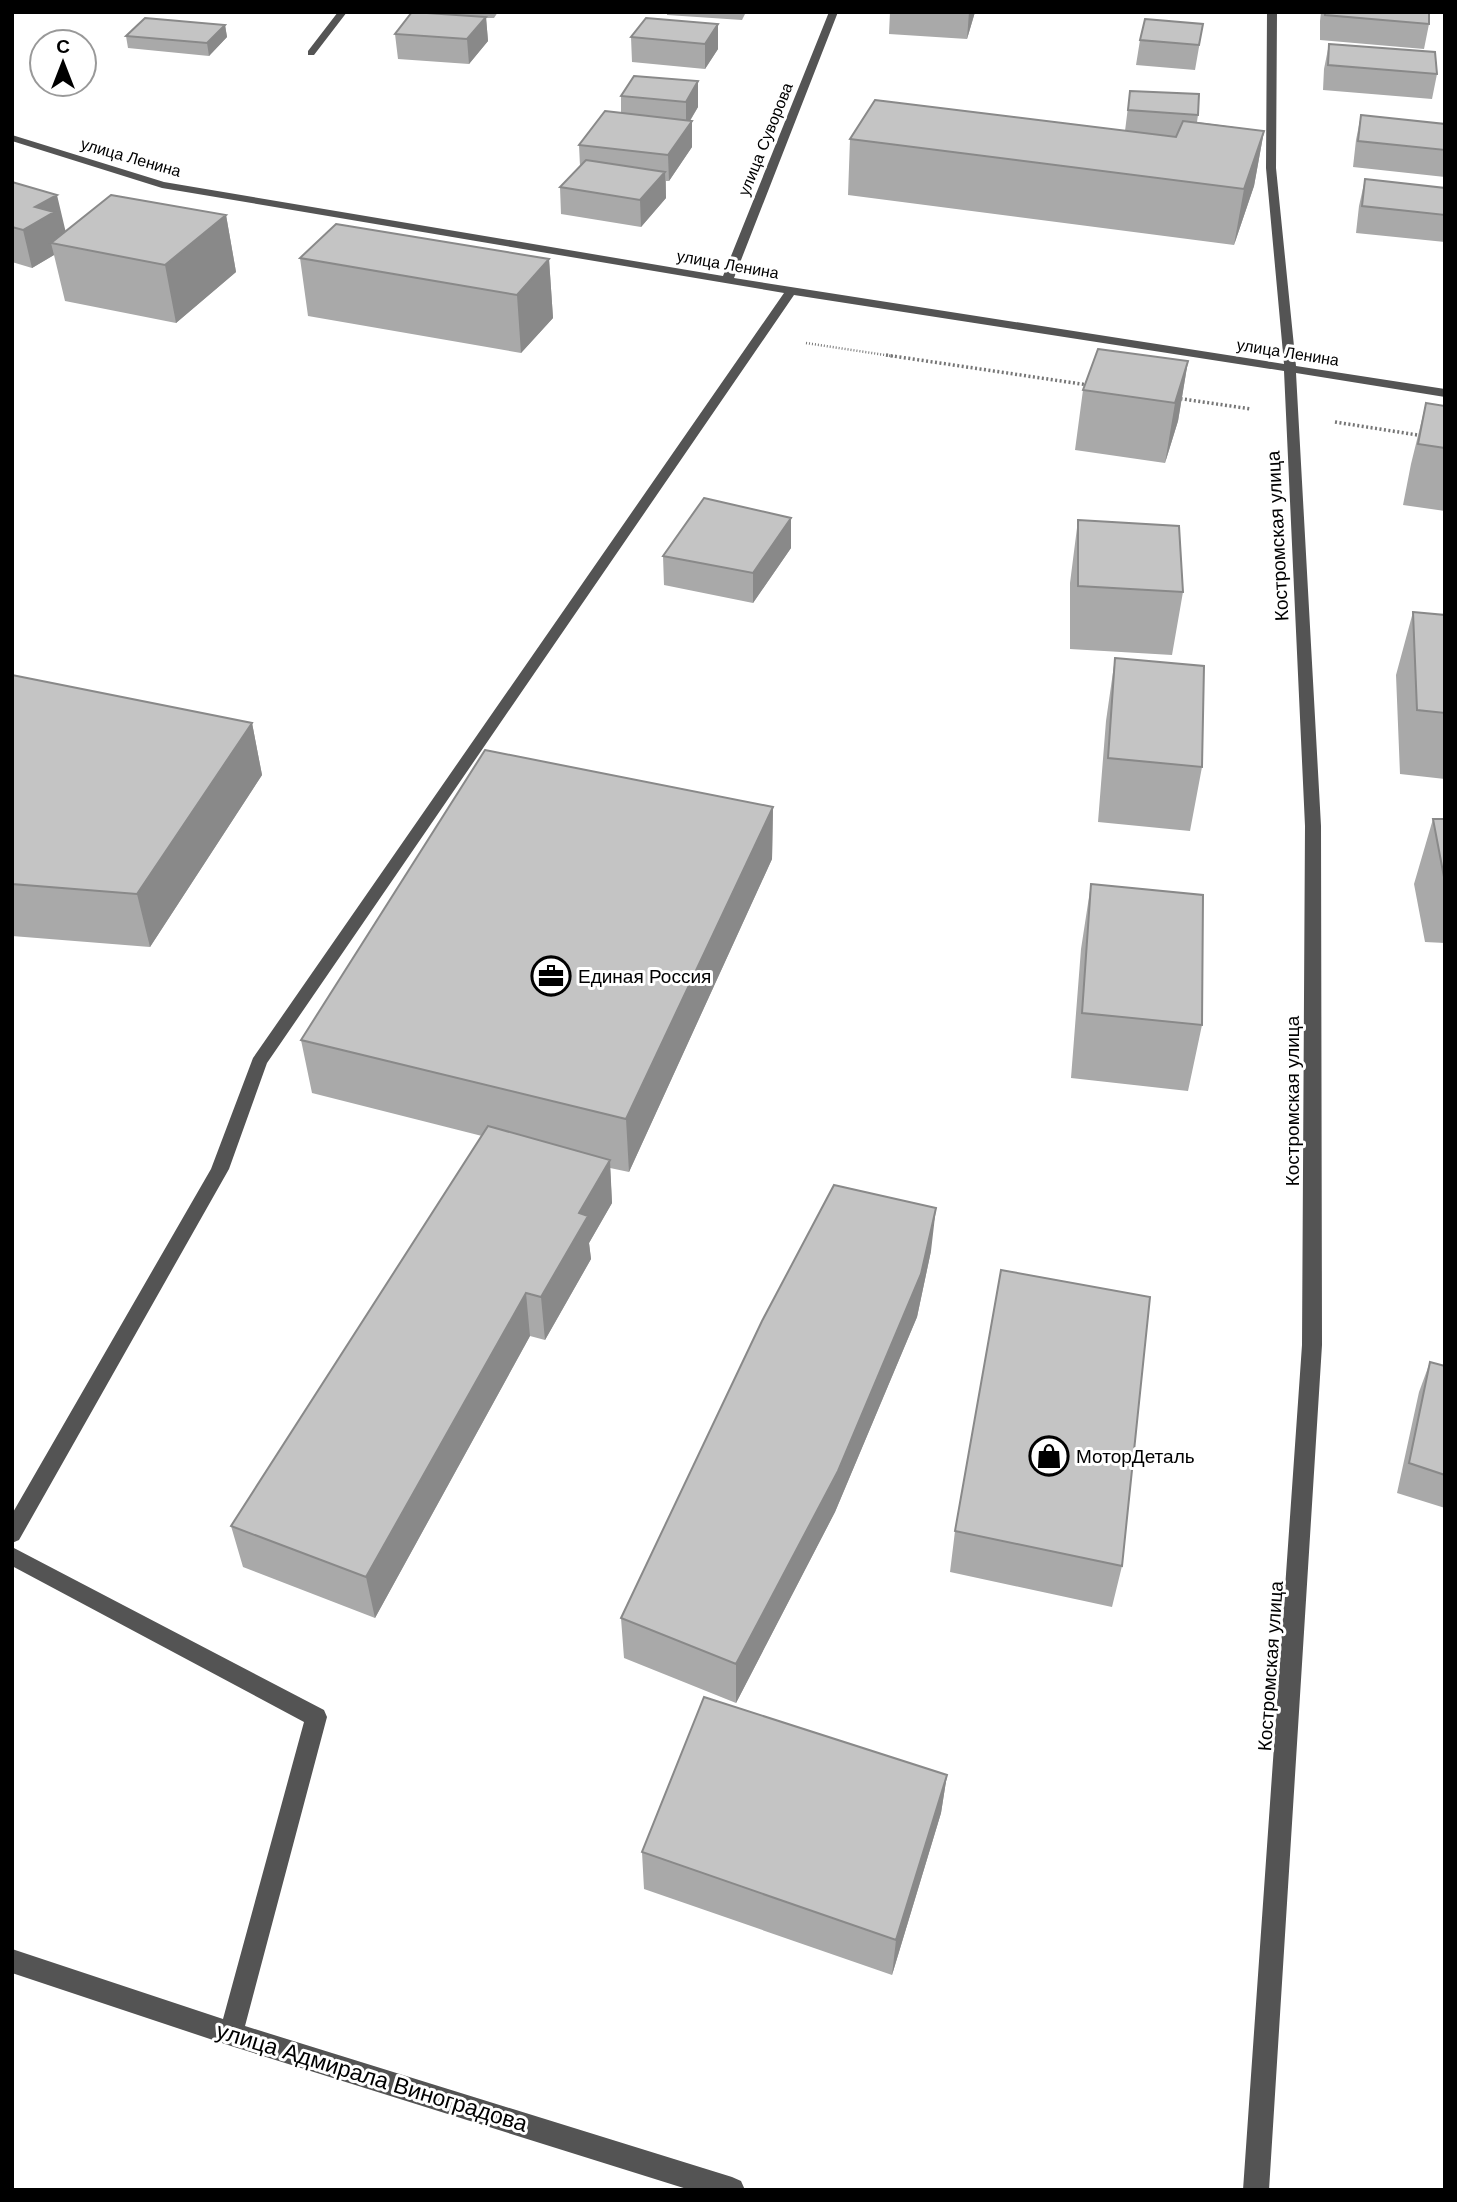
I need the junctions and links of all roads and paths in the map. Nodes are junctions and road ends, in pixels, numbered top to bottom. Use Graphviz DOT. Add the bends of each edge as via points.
graph roads {
  1 [pos="343,12"];
  2 [pos="834,12"];
  3 [pos="1272,12"];
  4 [pos="312,53"];
  5 [pos="12,138"];
  6 [pos="727,279"];
  7 [pos="791,291"];
  8 [pos="760,336"];
  9 [pos="1290,368"];
  10 [pos="1087,385"];
  11 [pos="1445,393"];
  12 [pos="1169,397"];
  13 [pos="1292,415"];
  14 [pos="1432,437"];
  15 [pos="12,1534"];
  16 [pos="12,1556"];
  17 [pos="12,1961"];
  18 [pos="232,2034"];
  19 [pos="732,2190"];
  20 [pos="1256,2190"];
  1 -- 4 [label="street"];
  2 -- 6 [label="street, улица Суворова"];
  3 -- 9 [label="street, Костромская улица" via="1271,168"];
  5 -- 6 [label="street, улица Ленина" via="162,185"];
  6 -- 7 [label="street, улица Ленина"];
  7 -- 8 [label="street"];
  7 -- 9 [label="street, улица Ленина"];
  8 -- 10 [label="path"];
  8 -- 15 [label="street" via="259,1062 220,1169"];
  9 -- 11 [label="street, улица Ленина"];
  9 -- 13 [label="street, Костромская улица"];
  12 -- 13 [label="path"];
  13 -- 14 [label="path"];
  13 -- 20 [label="street, Костромская улица" via="1313,826 1312,1345"];
  16 -- 18 [label="street" via="316,1717"];
  17 -- 18 [label="street, улица Адмирала Виноградова"];
  18 -- 19 [label="street, улица Адмирала Виноградова"];
}
